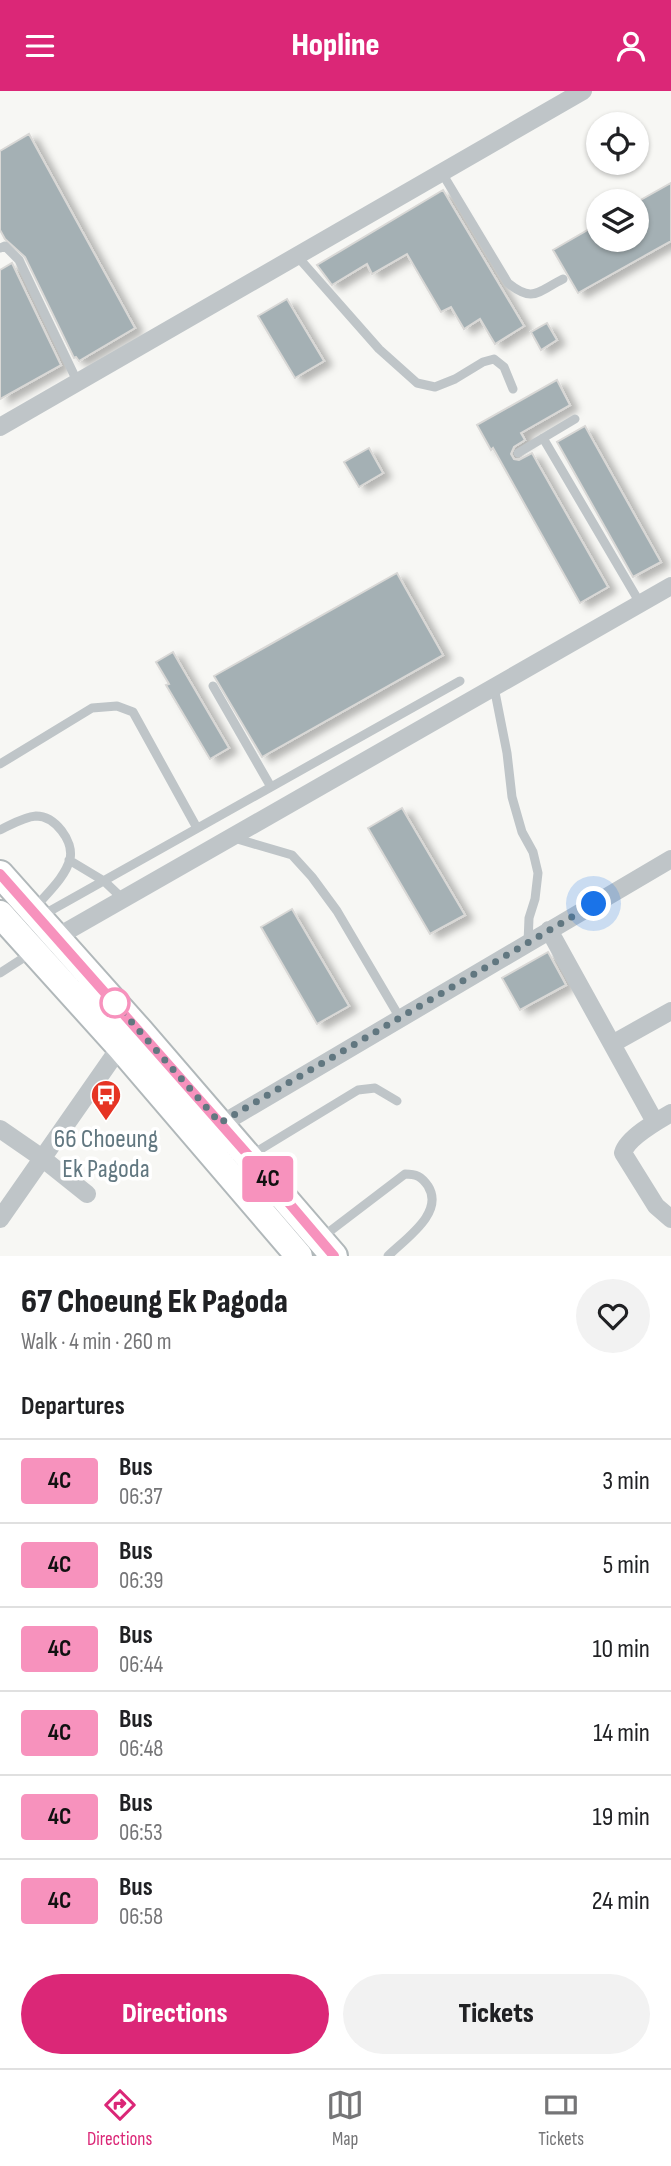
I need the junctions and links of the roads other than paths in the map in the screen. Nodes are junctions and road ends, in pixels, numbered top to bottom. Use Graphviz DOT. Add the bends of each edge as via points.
graph roads {
  1 [pos="583,91"];
  2 [pos="442,173"];
  3 [pos="0,248"];
  4 [pos="297,256"];
  5 [pos="563,279"];
  6 [pos="78,383"];
  7 [pos="513,389"];
  8 [pos="575,419"];
  9 [pos="0,427"];
  10 [pos="543,438"];
  11 [pos="518,453"];
  12 [pos="671,586"];
  13 [pos="640,603"];
  14 [pos="460,681"];
  15 [pos="213,686"];
  16 [pos="494,687"];
  17 [pos="0,764"];
  18 [pos="271,787"];
  19 [pos="197,828"];
  20 [pos="0,831"];
  21 [pos="231,837"];
  22 [pos="671,859"];
  23 [pos="69,860"];
  24 [pos="0,874"];
  25 [pos="104,881"];
  26 [pos="123,899"];
  27 [pos="0,914"];
  28 [pos="43,921"];
  29 [pos="549,930"];
  30 [pos="528,943"];
  31 [pos="34,952"];
  32 [pos="0,973"];
  33 [pos="671,1011"];
  34 [pos="400,1018"];
  35 [pos="130,1039"];
  36 [pos="612,1044"];
  37 [pos="397,1101"];
  38 [pos="663,1118"];
  39 [pos="220,1123"];
  40 [pos="0,1129"];
  41 [pos="200,1140"];
  42 [pos="249,1156"];
  43 [pos="42,1158"];
  44 [pos="87,1193"];
  45 [pos="0,1219"];
  46 [pos="671,1219"];
  47 [pos="327,1248"];
  48 [pos="299,1256"];
  49 [pos="388,1256"];
  1 -- 2 [label="street"];
  2 -- 4 [label="street"];
  2 -- 5 [label="lane" via="508,283 521,294 532,295"];
  3 -- 6 [label="lane" via="5,246 19,260"];
  4 -- 6 [label="street"];
  4 -- 7 [label="lane" via="379,349 417,383 435,387 494,359 504,367"];
  6 -- 9 [label="street"];
  8 -- 10 [label="lane"];
  10 -- 11 [label="lane"];
  10 -- 13 [label="lane"];
  12 -- 13 [label="street"];
  13 -- 16 [label="street"];
  14 -- 18 [label="lane"];
  15 -- 18 [label="lane"];
  16 -- 21 [label="street"];
  16 -- 30 [label="lane" via="512,797 538,873"];
  17 -- 19 [label="lane" via="92,708 117,706 133,712"];
  18 -- 19 [label="lane"];
  19 -- 25 [label="lane"];
  20 -- 23 [label="lane" via="38,816 51,821 71,846"];
  21 -- 26 [label="street"];
  21 -- 34 [label="lane" via="292,855 337,911"];
  22 -- 29 [label="street"];
  23 -- 25 [label="lane"];
  23 -- 28 [label="lane"];
  24 -- 28 [label="main road"];
  25 -- 26 [label="lane"];
  25 -- 28 [label="lane"];
  26 -- 28 [label="street"];
  27 -- 31 [label="main road"];
  28 -- 31 [label="street"];
  28 -- 35 [label="main road"];
  29 -- 30 [label="street"];
  29 -- 36 [label="street"];
  30 -- 34 [label="street"];
  31 -- 32 [label="lane"];
  31 -- 35 [label="main road"];
  33 -- 36 [label="street"];
  34 -- 39 [label="street"];
  35 -- 39 [label="main road"];
  35 -- 41 [label="main road"];
  35 -- 43 [label="street"];
  36 -- 38 [label="street"];
  37 -- 42 [label="lane" via="375,1089 358,1090"];
  38 -- 46 [label="street" via="623,1153 656,1206"];
  39 -- 41 [label="street"];
  39 -- 42 [label="main road"];
  40 -- 43 [label="street"];
  41 -- 48 [label="main road"];
  42 -- 47 [label="main road"];
  43 -- 44 [label="street"];
  43 -- 45 [label="street"];
  47 -- 49 [label="lane" via="405,1174 417,1174 433,1193 432,1204 424,1221"];
}
